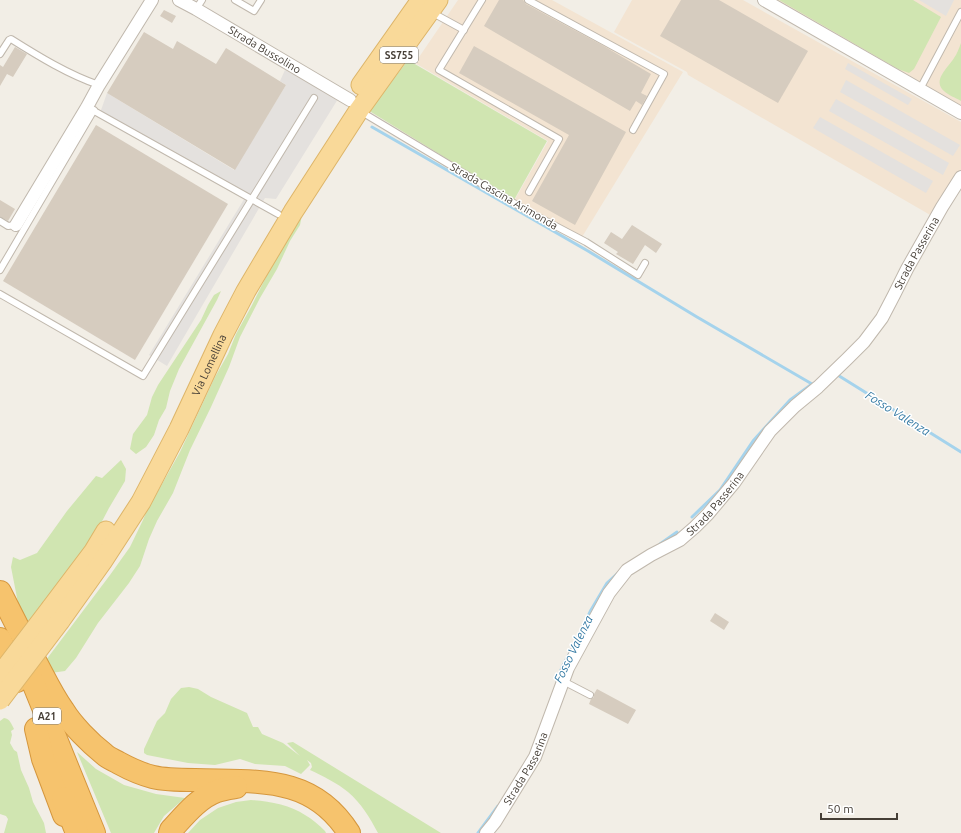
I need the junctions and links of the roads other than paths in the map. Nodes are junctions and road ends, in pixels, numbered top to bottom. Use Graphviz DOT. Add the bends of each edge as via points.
graph roads {
  1 [pos="152,0"];
  2 [pos="178,0"];
  3 [pos="235,0"];
  4 [pos="261,0"];
  5 [pos="482,0"];
  6 [pos="528,0"];
  7 [pos="764,0"];
  8 [pos="430,4"];
  9 [pos="199,5"];
  10 [pos="961,12"];
  11 [pos="464,30"];
  12 [pos="0,54"];
  13 [pos="99,86"];
  14 [pos="920,89"];
  15 [pos="314,98"];
  16 [pos="352,105"];
  17 [pos="90,108"];
  18 [pos="961,113"];
  19 [pos="633,130"];
  20 [pos="961,177"];
  21 [pos="529,192"];
  22 [pos="252,199"];
  23 [pos="278,214"];
  24 [pos="0,221"];
  25 [pos="16,225"];
  26 [pos="644,263"];
  27 [pos="0,270"];
  28 [pos="0,294"];
  29 [pos="0,592"];
  30 [pos="0,600"];
  31 [pos="56,614"];
  32 [pos="0,639"];
  33 [pos="0,675"];
  34 [pos="563,681"];
  35 [pos="590,695"];
  36 [pos="0,700"];
  37 [pos="36,729"];
  38 [pos="265,782"];
  39 [pos="71,833"];
  40 [pos="77,833"];
  41 [pos="94,833"];
  42 [pos="170,833"];
  43 [pos="349,833"];
  44 [pos="486,833"];
  1 -- 13 [label="street"];
  2 -- 9 [label="street, Strada Bussolino"];
  3 -- 4 [label="lane" via="254,11"];
  5 -- 11 [label="lane"];
  6 -- 19 [label="lane" via="664,74"];
  7 -- 14 [label="street"];
  8 -- 11 [label="lane"];
  8 -- 16 [label="main road, SS755"];
  9 -- 16 [label="street, Strada Bussolino"];
  10 -- 14 [label="lane"];
  11 -- 21 [label="lane" via="440,70 559,139"];
  12 -- 13 [label="lane" via="11,40"];
  13 -- 17 [label="street"];
  14 -- 18 [label="street"];
  15 -- 22 [label="lane"];
  16 -- 23 [label="main road, Via Lomellina"];
  16 -- 26 [label="lane, Strada Cascina Arimonda" via="638,275"];
  16 -- 31 [label="main road, Via Lomellina" via="223,334 180,429 141,502 102,562"];
  17 -- 22 [label="lane"];
  17 -- 25 [label="street"];
  17 -- 27 [label="lane"];
  20 -- 34 [label="street, Strada Passerina" via="907,268 882,318 864,342 770,431 734,483 695,527 680,540 627,570 609,593"];
  22 -- 23 [label="lane"];
  22 -- 28 [label="lane" via="143,376"];
  23 -- 31 [label="main road, Via Lomellina" via="217,320 165,430 133,490"];
  24 -- 25 [label="lane" via="8,226"];
  29 -- 38 [label="highway" via="63,711 104,755 130,769 154,777"];
  30 -- 41 [label="highway, A21"];
  31 -- 33 [label="main road, bridge"];
  31 -- 36 [label="main road, bridge"];
  32 -- 37 [label="highway, A21"];
  34 -- 35 [label="lane"];
  34 -- 44 [label="street, Strada Passerina" via="535,757"];
  37 -- 39 [label="highway" via="43,759"];
  37 -- 40 [label="highway, A21"];
  38 -- 42 [label="highway" via="216,792 198,802"];
  38 -- 43 [label="highway" via="298,789 314,797 342,821"];
}
